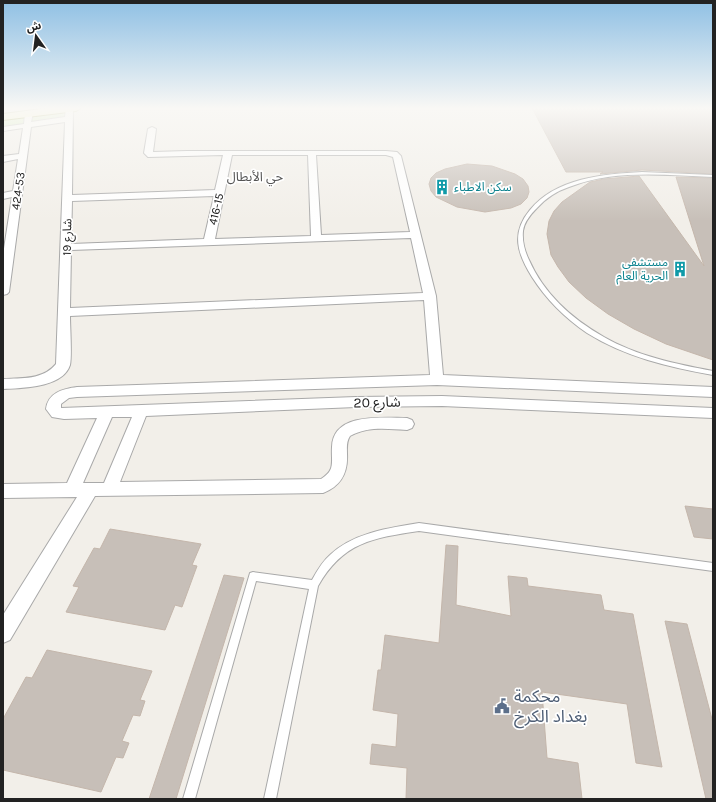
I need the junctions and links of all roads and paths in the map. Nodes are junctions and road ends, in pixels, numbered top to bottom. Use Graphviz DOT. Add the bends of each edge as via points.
graph roads {
  1 [pos="24,145"];
  2 [pos="70,145"];
  3 [pos="149,145"];
  4 [pos="228,153"];
  5 [pos="312,153"];
  6 [pos="23,156"];
  7 [pos="3,159"];
  8 [pos="713,176"];
  9 [pos="18,193"];
  10 [pos="220,193"];
  11 [pos="3,196"];
  12 [pos="68,198"];
  13 [pos="416,235"];
  14 [pos="316,239"];
  15 [pos="7,240"];
  16 [pos="208,242"];
  17 [pos="67,248"];
  18 [pos="3,292"];
  19 [pos="430,296"];
  20 [pos="66,312"];
  21 [pos="713,373"];
  22 [pos="44,380"];
  23 [pos="437,380"];
  24 [pos="3,384"];
  25 [pos="713,392"];
  26 [pos="56,399"];
  27 [pos="141,411"];
  28 [pos="107,412"];
  29 [pos="713,413"];
  30 [pos="407,424"];
  31 [pos="109,489"];
  32 [pos="72,490"];
  33 [pos="90,490"];
  34 [pos="3,491"];
  35 [pos="713,567"];
  36 [pos="314,585"];
  37 [pos="3,633"];
  38 [pos="189,799"];
  39 [pos="270,799"];
  1 -- 6 [label="street, 424-53"];
  2 -- 12 [label="street, شارع 19"];
  3 -- 4 [label="street" via="148,153 151,155"];
  4 -- 5 [label="street"];
  4 -- 10 [label="street, 416-15"];
  5 -- 13 [label="street" via="397,156"];
  5 -- 14 [label="street"];
  6 -- 7 [label="street"];
  6 -- 9 [label="street, 424-53"];
  8 -- 21 [label="lane" via="622,175 571,184 543,199 526,217 521,230 522,248 532,274 558,307 582,326 616,346 676,365"];
  9 -- 11 [label="street"];
  9 -- 15 [label="street, 424-53"];
  10 -- 12 [label="street"];
  10 -- 16 [label="street, 416-15"];
  12 -- 17 [label="street, شارع 19"];
  13 -- 14 [label="street"];
  13 -- 19 [label="street"];
  14 -- 16 [label="street"];
  15 -- 18 [label="street, 424-53"];
  16 -- 17 [label="street"];
  17 -- 20 [label="street, شارع 19"];
  19 -- 20 [label="street"];
  19 -- 23 [label="street"];
  20 -- 22 [label="street, شارع 19" via="63,366 56,374"];
  22 -- 24 [label="street"];
  22 -- 26 [label="street, شارع 20"];
  23 -- 25 [label="street, شارع 20"];
  23 -- 26 [label="street, شارع 20" via="77,392"];
  26 -- 28 [label="street, شارع 20" via="53,410 57,413"];
  27 -- 28 [label="street, شارع 20"];
  27 -- 29 [label="street, شارع 20" via="442,401"];
  27 -- 31 [label="street"];
  28 -- 32 [label="street"];
  30 -- 31 [label="street" via="360,425 346,431 339,442 338,476 323,486"];
  31 -- 33 [label="street"];
  32 -- 33 [label="street"];
  32 -- 34 [label="street"];
  33 -- 37 [label="street"];
  35 -- 36 [label="lane" via="419,527 382,533 356,543 335,555 321,570"];
  36 -- 38 [label="lane" via="253,576"];
  36 -- 39 [label="lane"];
}
